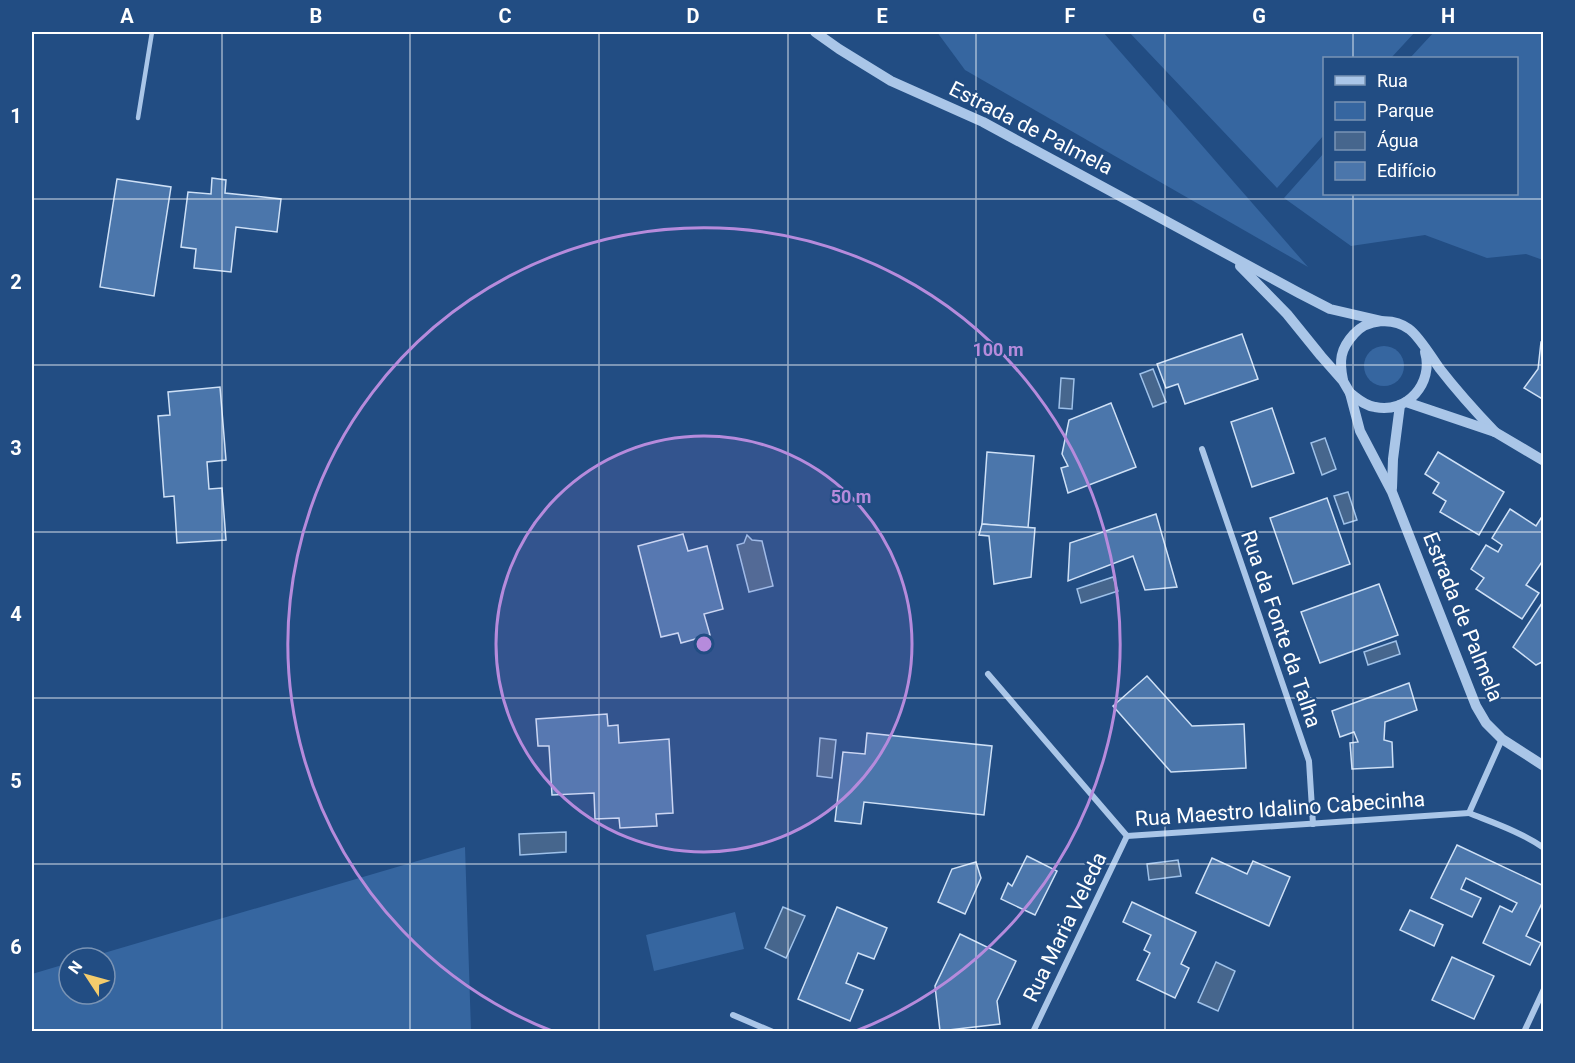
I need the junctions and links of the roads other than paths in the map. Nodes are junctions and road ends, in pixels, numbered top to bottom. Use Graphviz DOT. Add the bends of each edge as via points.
graph roads {
  1 [pos="152,32"];
  2 [pos="815,32"];
  3 [pos="138,118"];
  4 [pos="1232,257"];
  5 [pos="1382,321"];
  6 [pos="1424,348"];
  7 [pos="1343,381"];
  8 [pos="1350,393"];
  9 [pos="1403,404"];
  10 [pos="1495,432"];
  11 [pos="1202,449"];
  12 [pos="1544,461"];
  13 [pos="1392,492"];
  14 [pos="988,674"];
  15 [pos="1502,739"];
  16 [pos="1544,766"];
  17 [pos="1469,813"];
  18 [pos="1312,824"];
  19 [pos="1127,836"];
  20 [pos="1544,848"];
  21 [pos="1544,989"];
  22 [pos="733,1015"];
  23 [pos="773,1032"];
  24 [pos="1033,1032"];
  25 [pos="1524,1032"];
  1 -- 3 [label="lane"];
  2 -- 4 [label="street, Estrada de Palmela" via="891,81 983,122"];
  4 -- 5 [label="street, Estrada de Palmela" via="1330,309"];
  4 -- 7 [label="street, Estrada de Palmela"];
  5 -- 6 [label="street" via="1408,328"];
  5 -- 7 [label="street" via="1357,330 1347,341 1340,367"];
  6 -- 9 [label="street" via="1428,360 1423,384"];
  6 -- 10 [label="street"];
  7 -- 8 [label="street"];
  8 -- 9 [label="street" via="1373,407"];
  8 -- 13 [label="street, Estrada de Palmela" via="1360,431"];
  9 -- 10 [label="street"];
  9 -- 13 [label="street, Estrada de Palmela" via="1392,459"];
  10 -- 12 [label="street"];
  11 -- 18 [label="street, Rua da Fonte da Talha" via="1309,761"];
  13 -- 15 [label="street, Estrada de Palmela" via="1476,706"];
  14 -- 19 [label="street, Rua Maestro Idalino Cabecinha"];
  15 -- 16 [label="street, Estrada de Palmela"];
  15 -- 17 [label="street"];
  17 -- 18 [label="street, Rua Maestro Idalino Cabecinha"];
  17 -- 20 [label="street"];
  18 -- 19 [label="street, Rua Maestro Idalino Cabecinha"];
  19 -- 24 [label="street, Rua Maria Veleda"];
  21 -- 25 [label="street"];
  22 -- 23 [label="street"];
}
